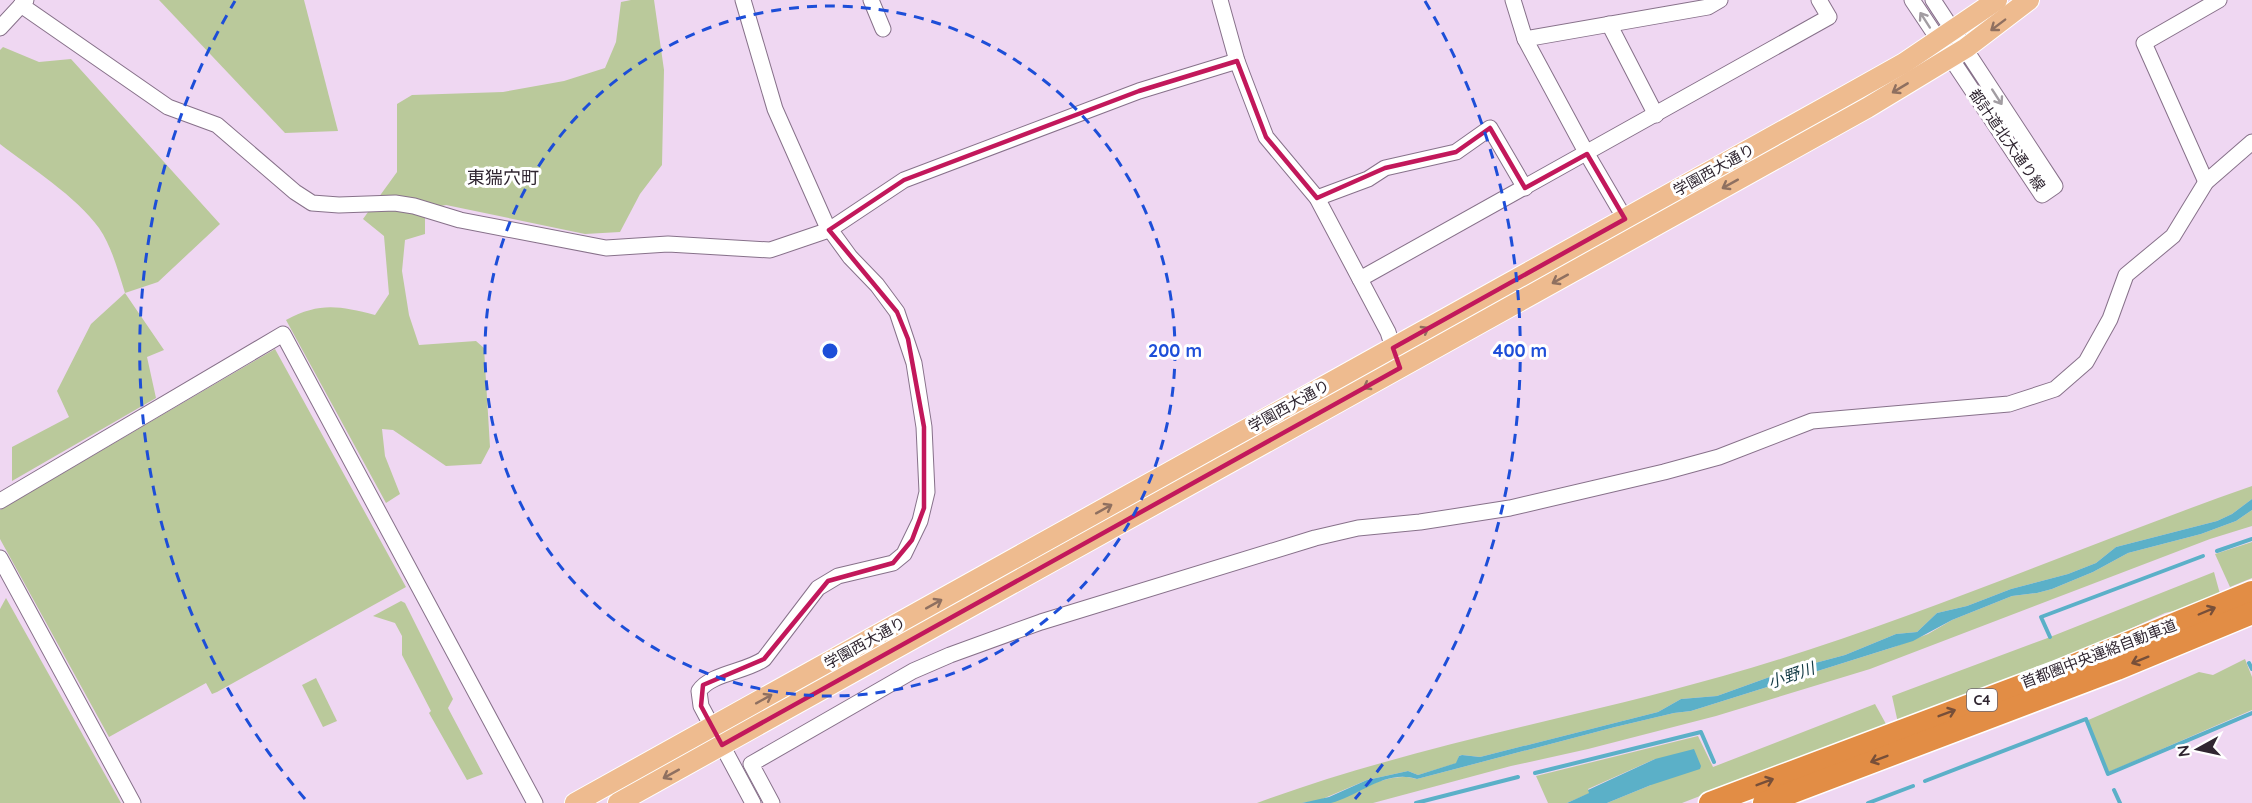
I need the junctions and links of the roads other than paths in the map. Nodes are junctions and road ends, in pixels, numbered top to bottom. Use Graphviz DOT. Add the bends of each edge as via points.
graph roads {
  1 [pos="742,0"];
  2 [pos="871,0"];
  3 [pos="1220,0"];
  4 [pos="1513,0"];
  5 [pos="1720,0"];
  6 [pos="1819,0"];
  7 [pos="1912,0"];
  8 [pos="1933,0"];
  9 [pos="1996,0"];
  10 [pos="2029,0"];
  11 [pos="2219,0"];
  12 [pos="23,3"];
  13 [pos="1609,24"];
  14 [pos="0,28"];
  15 [pos="883,29"];
  16 [pos="1946,36"];
  17 [pos="1525,39"];
  18 [pos="1958,53"];
  19 [pos="1237,61"];
  20 [pos="1656,115"];
  21 [pos="2252,142"];
  22 [pos="1587,154"];
  23 [pos="2206,182"];
  24 [pos="1524,188"];
  25 [pos="1317,198"];
  26 [pos="1626,219"];
  27 [pos="829,230"];
  28 [pos="1360,279"];
  29 [pos="1393,348"];
  30 [pos="1400,368"];
  31 [pos="0,501"];
  32 [pos="0,558"];
  33 [pos="2252,592"];
  34 [pos="2252,613"];
  35 [pos="713,728"];
  36 [pos="722,745"];
  37 [pos="133,803"];
  38 [pos="535,803"];
  39 [pos="575,803"];
  40 [pos="618,803"];
  41 [pos="753,803"];
  42 [pos="772,803"];
  43 [pos="1710,803"];
  44 [pos="1764,803"];
  1 -- 27 [label="street" via="775,109"];
  2 -- 15 [label="street"];
  3 -- 19 [label="street"];
  4 -- 17 [label="street"];
  5 -- 13 [label="street" via="1708,7"];
  6 -- 20 [label="street" via="1829,17"];
  16 -- 7 [label="street, one-way"];
  8 -- 16 [label="street"];
  9 -- 16 [label="main road, 学園西大通り"];
  10 -- 18 [label="main road, 学園西大通り, one-way"];
  11 -- 23 [label="street" via="2144,43"];
  12 -- 14 [label="street"];
  12 -- 27 [label="street" via="168,107 217,124 312,203 395,203 460,220 606,248 668,244 770,250"];
  13 -- 17 [label="street"];
  13 -- 20 [label="street"];
  16 -- 18 [label="street"];
  16 -- 26 [label="main road, 学園西大通り"];
  17 -- 22 [label="street"];
  18 -- 18 [label="street, 都計道北大通り線, one-way" via="2055,186 2042,195"];
  18 -- 30 [label="main road, 学園西大通り, one-way" via="1867,108"];
  19 -- 25 [label="street" via="1266,137"];
  19 -- 27 [label="street" via="1139,92 904,180"];
  20 -- 22 [label="street"];
  21 -- 23 [label="street"];
  22 -- 24 [label="street"];
  22 -- 26 [label="street"];
  23 -- 42 [label="street" via="2173,236 2126,275 2110,319 2086,362 2055,389 2009,404 1812,421 1719,457 1510,508 1358,528 1316,538 1041,622 913,670 751,764"];
  24 -- 25 [label="street" via="1490,128 1456,152 1385,168 1368,179"];
  24 -- 28 [label="street"];
  25 -- 28 [label="street"];
  29 -- 26 [label="main road, 学園西大通り, one-way"];
  27 -- 35 [label="street" via="897,312 908,339 924,427 924,508 912,540 893,563 828,580 764,659 703,685 699,691 701,705"];
  28 -- 29 [label="street"];
  29 -- 30 [label="street"];
  35 -- 29 [label="main road, 学園西大通り, one-way"];
  30 -- 36 [label="main road, 学園西大通り, one-way"];
  31 -- 38 [label="street" via="283,334"];
  32 -- 37 [label="street"];
  43 -- 33 [label="highway, 首都圏中央連絡自動車道 / C4, one-way" via="2055,673"];
  34 -- 44 [label="highway, 首都圏中央連絡自動車道 / C4, one-way" via="2117,669"];
  35 -- 36 [label="street"];
  35 -- 39 [label="main road, 学園西大通り"];
  36 -- 40 [label="main road, 学園西大通り, one-way"];
  36 -- 41 [label="street"];
}
